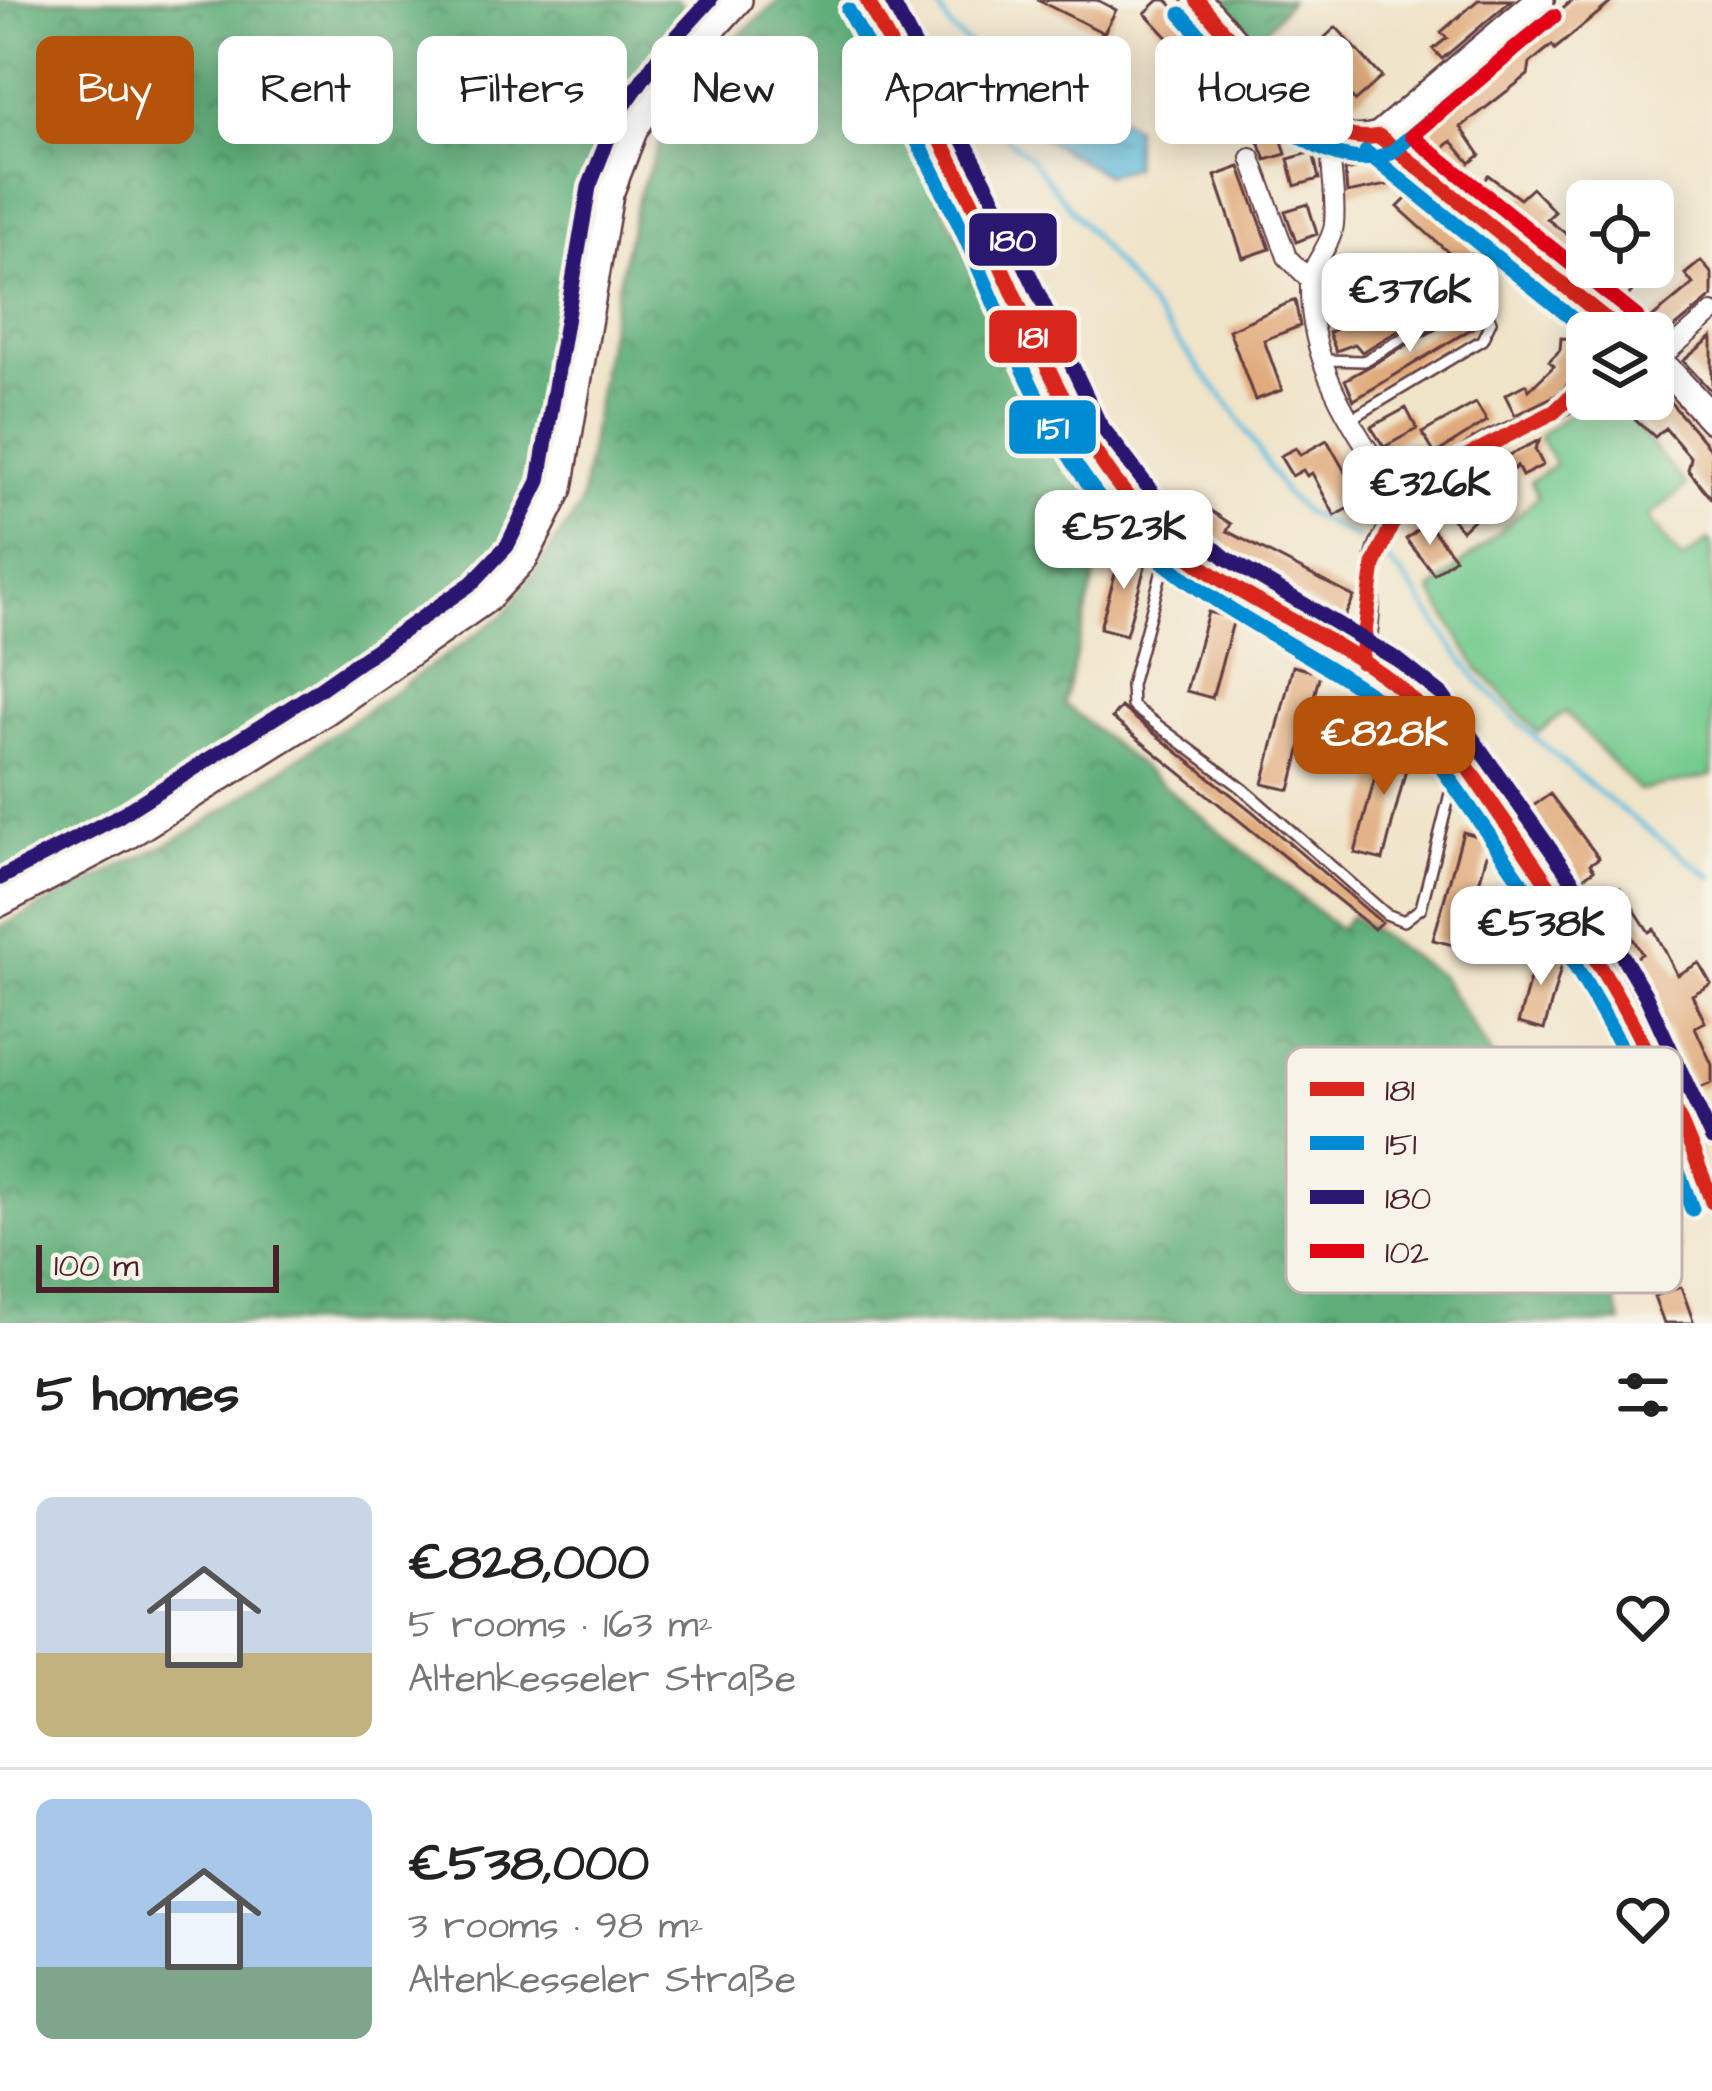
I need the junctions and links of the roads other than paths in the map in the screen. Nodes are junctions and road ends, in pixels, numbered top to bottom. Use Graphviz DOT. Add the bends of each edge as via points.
graph roads {
  1 [pos="738,0"];
  2 [pos="867,0"];
  3 [pos="1197,0"];
  4 [pos="1540,0"];
  5 [pos="1234,36"];
  6 [pos="1379,136"];
  7 [pos="1353,141"];
  8 [pos="1330,144"];
  9 [pos="1251,158"];
  10 [pos="1309,279"];
  11 [pos="1595,312"];
  12 [pos="1712,313"];
  13 [pos="1674,343"];
  14 [pos="1320,359"];
  15 [pos="1674,377"];
  16 [pos="1566,404"];
  17 [pos="1712,419"];
  18 [pos="1350,420"];
  19 [pos="1407,509"];
  20 [pos="1171,540"];
  21 [pos="1361,662"];
  22 [pos="1461,752"];
  23 [pos="0,902"];
  24 [pos="1648,1047"];
  25 [pos="1682,1117"];
  26 [pos="1712,1202"];
  1 -- 23 [label="street" via="634,128 609,194 559,488 524,557 486,599 327,710"];
  2 -- 20 [label="street" via="1081,434 1124,494"];
  3 -- 5 [label="street"];
  4 -- 6 [label="street"];
  6 -- 7 [label="street"];
  6 -- 11 [label="street"];
  8 -- 10 [label="street" via="1334,227"];
  9 -- 10 [label="street" via="1287,257"];
  10 -- 14 [label="street"];
  12 -- 13 [label="street"];
  14 -- 18 [label="street"];
  14 -- 18 [label="lane" via="1364,361 1477,296 1491,321 1482,340"];
  15 -- 17 [label="street"];
  16 -- 19 [label="street" via="1481,445"];
  18 -- 19 [label="street"];
  19 -- 21 [label="street" via="1376,552 1371,637"];
  20 -- 21 [label="street" via="1249,599"];
  20 -- 22 [label="lane" via="1130,685 1132,706 1242,788 1386,914 1404,921 1421,908"];
  21 -- 22 [label="street" via="1426,709"];
  22 -- 24 [label="street" via="1589,941"];
  25 -- 26 [label="street"];
}
